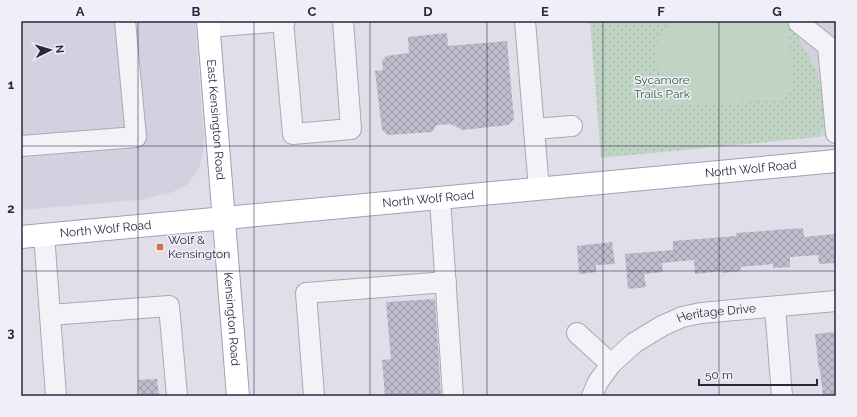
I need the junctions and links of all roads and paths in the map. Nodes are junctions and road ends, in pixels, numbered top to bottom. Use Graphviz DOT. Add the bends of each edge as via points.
graph roads {
  1 [pos="125,21"];
  2 [pos="284,21"];
  3 [pos="343,21"];
  4 [pos="525,21"];
  5 [pos="799,21"];
  6 [pos="208,24"];
  7 [pos="832,45"];
  8 [pos="834,83"];
  9 [pos="572,126"];
  10 [pos="534,129"];
  11 [pos="836,133"];
  12 [pos="21,146"];
  13 [pos="836,161"];
  14 [pos="539,189"];
  15 [pos="440,198"];
  16 [pos="224,218"];
  17 [pos="44,234"];
  18 [pos="21,237"];
  19 [pos="446,282"];
  20 [pos="836,301"];
  21 [pos="775,307"];
  22 [pos="50,315"];
  23 [pos="577,333"];
  24 [pos="64,363"];
  25 [pos="610,364"];
  26 [pos="56,396"];
  27 [pos="66,396"];
  28 [pos="177,396"];
  29 [pos="238,396"];
  30 [pos="314,396"];
  31 [pos="453,396"];
  32 [pos="592,396"];
  33 [pos="782,396"];
  1 -- 12 [label="street" via="136,137"];
  2 -- 3 [label="street" via="293,134 351,129"];
  2 -- 6 [label="street"];
  4 -- 10 [label="street"];
  5 -- 7 [label="street"];
  6 -- 16 [label="main road, East Kensington Road"];
  7 -- 8 [label="street"];
  8 -- 11 [label="street"];
  9 -- 10 [label="street"];
  10 -- 14 [label="street"];
  13 -- 14 [label="main road, North Wolf Road"];
  14 -- 15 [label="main road, North Wolf Road"];
  15 -- 16 [label="main road, North Wolf Road"];
  15 -- 19 [label="street"];
  16 -- 17 [label="main road, North Wolf Road"];
  16 -- 29 [label="main road, Kensington Road"];
  17 -- 18 [label="main road, North Wolf Road"];
  17 -- 22 [label="street"];
  19 -- 30 [label="street" via="306,293"];
  19 -- 31 [label="street"];
  20 -- 21 [label="street, Heritage Drive"];
  21 -- 25 [label="street, Heritage Drive" via="682,317 634,343"];
  21 -- 33 [label="street"];
  22 -- 26 [label="street"];
  22 -- 28 [label="street" via="170,306"];
  23 -- 25 [label="street"];
  24 -- 27 [label="street"];
  25 -- 32 [label="street, Heritage Drive"];
}
